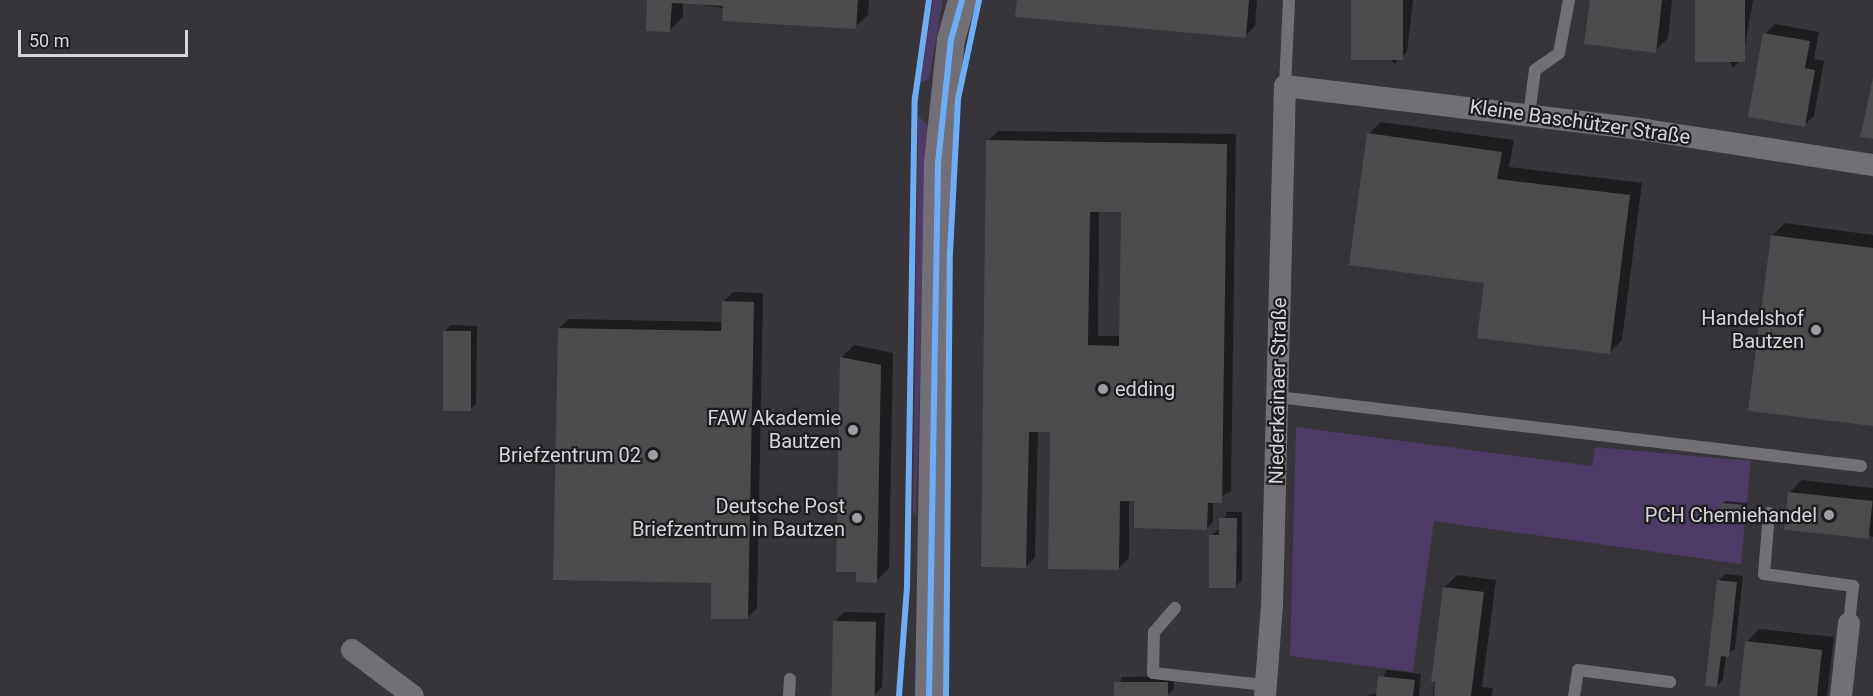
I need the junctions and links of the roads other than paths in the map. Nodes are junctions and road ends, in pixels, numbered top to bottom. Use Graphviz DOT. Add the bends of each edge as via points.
graph roads {
  1 [pos="962,0"];
  2 [pos="1289,0"];
  3 [pos="1569,0"];
  4 [pos="1286,86"];
  5 [pos="1529,115"];
  6 [pos="1873,165"];
  7 [pos="1278,397"];
  8 [pos="1861,466"];
  9 [pos="1769,513"];
  10 [pos="1175,608"];
  11 [pos="1849,623"];
  12 [pos="352,650"];
  13 [pos="790,679"];
  14 [pos="1670,682"];
  15 [pos="1266,691"];
  16 [pos="413,696"];
  17 [pos="789,696"];
  18 [pos="929,696"];
  19 [pos="1574,696"];
  20 [pos="1840,696"];
  1 -- 18 [label="street" via="951,40 938,163"];
  2 -- 4 [label="lane"];
  3 -- 5 [label="lane" via="1559,53 1535,70"];
  4 -- 5 [label="street, Kleine Baschützer Straße"];
  4 -- 7 [label="street, Niederkainaer Straße"];
  5 -- 6 [label="street, Kleine Baschützer Straße"];
  7 -- 8 [label="lane"];
  7 -- 15 [label="street, Niederkainaer Straße"];
  9 -- 11 [label="lane" via="1764,574 1852,586"];
  10 -- 15 [label="lane" via="1154,632 1153,672"];
  11 -- 20 [label="street"];
  12 -- 16 [label="street"];
  13 -- 17 [label="lane"];
  14 -- 19 [label="lane" via="1578,670"];
}
